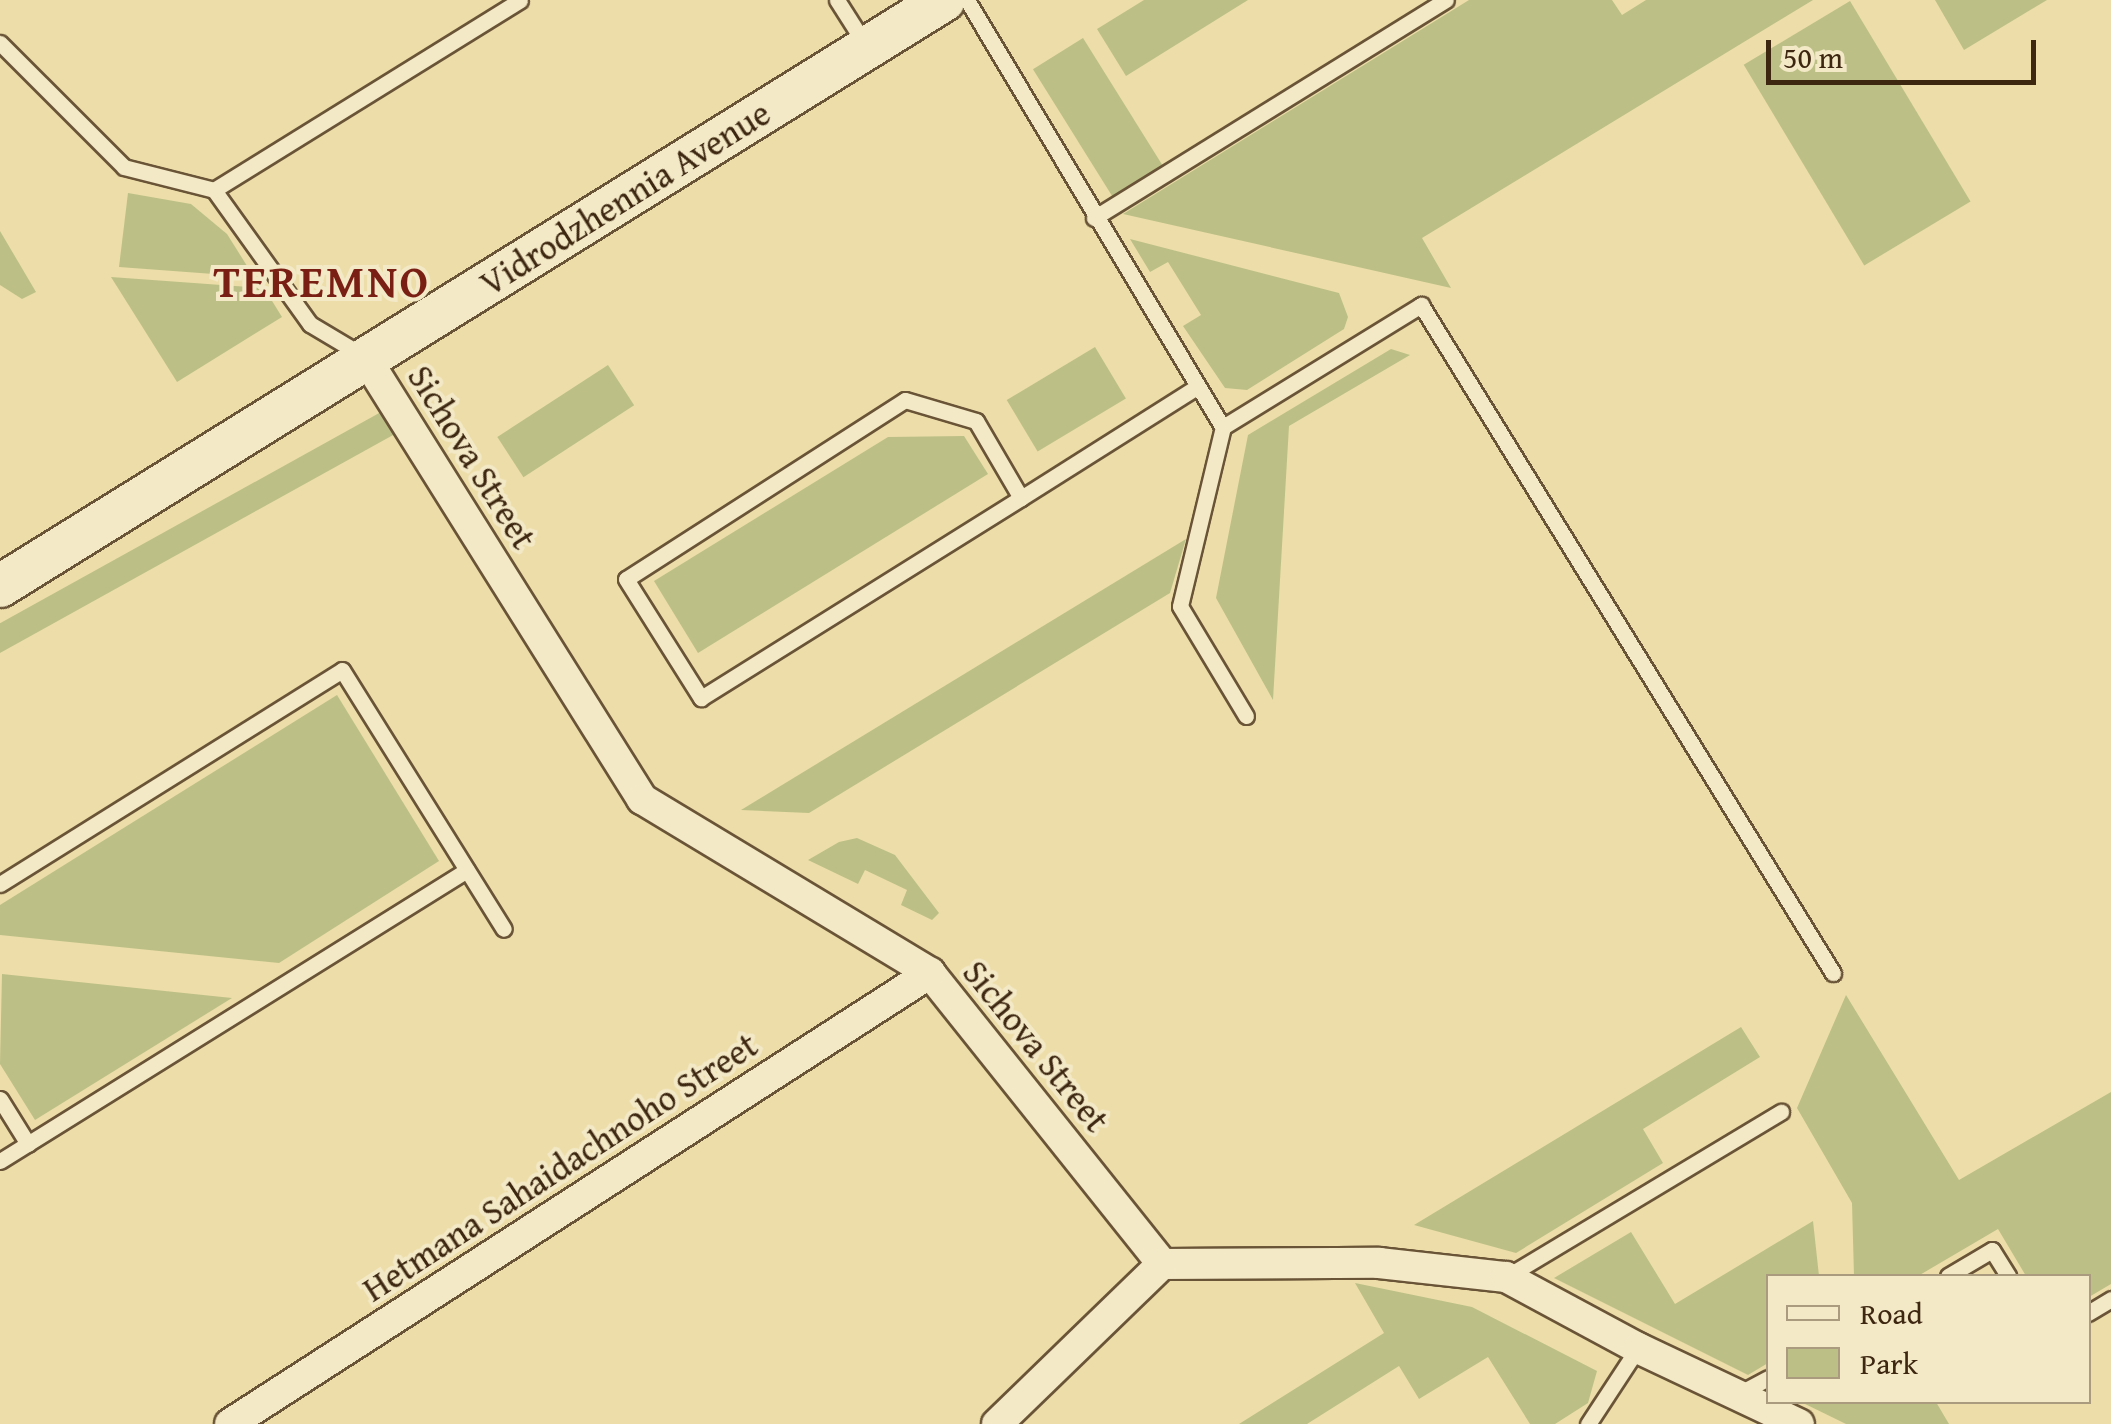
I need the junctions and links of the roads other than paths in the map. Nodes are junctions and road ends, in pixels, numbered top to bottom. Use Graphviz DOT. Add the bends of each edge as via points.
graph roads {
  1 [pos="520,0"];
  2 [pos="837,0"];
  3 [pos="944,0"];
  4 [pos="967,0"];
  5 [pos="1446,0"];
  6 [pos="0,43"];
  7 [pos="867,48"];
  8 [pos="214,190"];
  9 [pos="1094,218"];
  10 [pos="365,357"];
  11 [pos="1198,386"];
  12 [pos="1224,427"];
  13 [pos="1021,498"];
  14 [pos="0,586"];
  15 [pos="1246,716"];
  16 [pos="467,870"];
  17 [pos="0,884"];
  18 [pos="504,930"];
  19 [pos="930,972"];
  20 [pos="1834,973"];
  21 [pos="0,1100"];
  22 [pos="1782,1112"];
  23 [pos="28,1144"];
  24 [pos="0,1162"];
  25 [pos="1162,1264"];
  26 [pos="1951,1274"];
  27 [pos="2007,1274"];
  28 [pos="1506,1277"];
  29 [pos="1638,1348"];
  30 [pos="1766,1379"];
  31 [pos="1738,1394"];
  32 [pos="230,1424"];
  33 [pos="997,1424"];
  34 [pos="1588,1424"];
  35 [pos="1798,1424"];
  1 -- 8 [label="lane"];
  2 -- 7 [label="lane"];
  3 -- 7 [label="main road, Vidrodzhennia Avenue"];
  4 -- 9 [label="lane"];
  5 -- 9 [label="lane"];
  6 -- 8 [label="lane" via="124,167"];
  7 -- 10 [label="main road, Vidrodzhennia Avenue"];
  8 -- 10 [label="lane" via="310,324"];
  9 -- 11 [label="lane"];
  10 -- 14 [label="main road, Vidrodzhennia Avenue"];
  10 -- 19 [label="street, Sichova Street" via="642,799"];
  11 -- 12 [label="lane"];
  11 -- 13 [label="lane"];
  12 -- 15 [label="lane" via="1180,606"];
  12 -- 20 [label="lane" via="1421,305"];
  13 -- 13 [label="lane" via="976,421 905,400 626,579 701,698"];
  16 -- 17 [label="lane" via="342,670"];
  16 -- 18 [label="lane"];
  16 -- 23 [label="lane"];
  19 -- 25 [label="street, Sichova Street"];
  19 -- 32 [label="street, Hetmana Sahaidachnoho Street"];
  21 -- 23 [label="lane"];
  22 -- 28 [label="lane"];
  23 -- 24 [label="lane"];
  25 -- 28 [label="street" via="1378,1264"];
  25 -- 33 [label="street"];
  26 -- 27 [label="lane" via="1992,1250"];
  28 -- 29 [label="street"];
  29 -- 31 [label="street"];
  29 -- 34 [label="lane"];
  30 -- 31 [label="lane"];
  31 -- 35 [label="street"];
}
